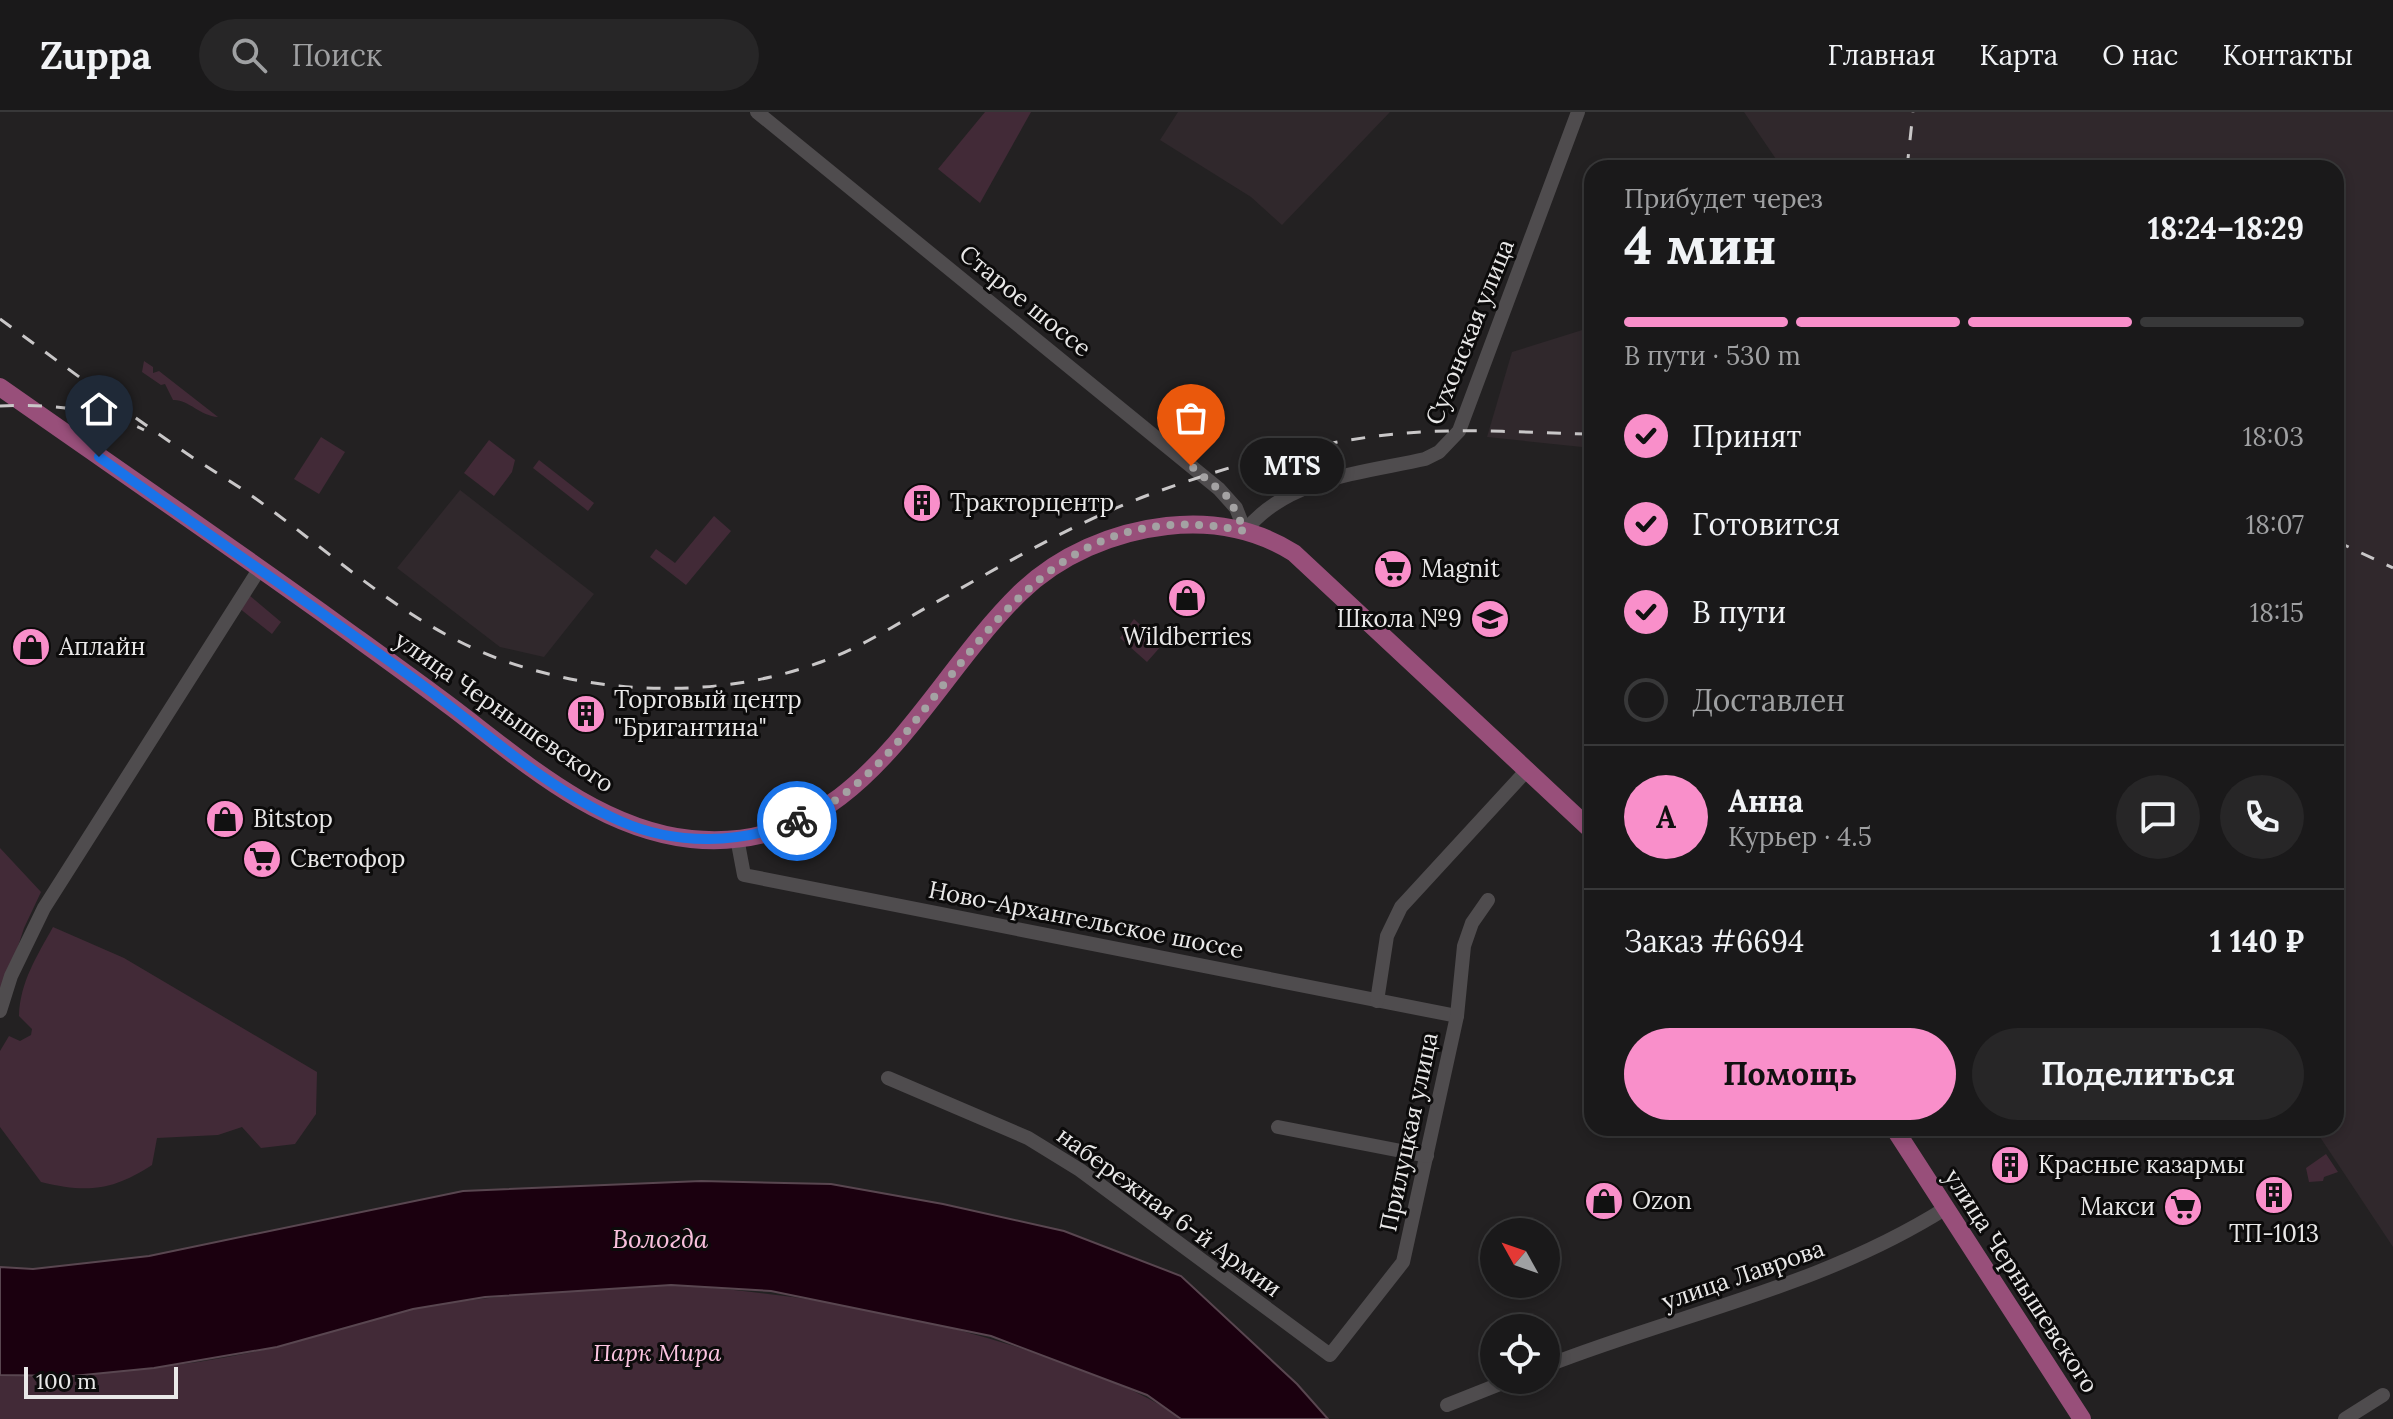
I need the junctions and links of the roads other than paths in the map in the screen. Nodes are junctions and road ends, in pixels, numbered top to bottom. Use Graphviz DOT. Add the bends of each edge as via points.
graph roads {
  1 [pos="757,112"];
  2 [pos="1578,112"];
  3 [pos="780,119"];
  4 [pos="0,387"];
  5 [pos="1245,531"];
  6 [pos="260,568"];
  7 [pos="1528,769"];
  8 [pos="1584,823"];
  9 [pos="737,838"];
  10 [pos="1488,900"];
  11 [pos="1377,1001"];
  12 [pos="0,1011"];
  13 [pos="1457,1016"];
  14 [pos="888,1078"];
  15 [pos="1278,1127"];
  16 [pos="1899,1136"];
  17 [pos="1427,1156"];
  18 [pos="1946,1208"];
  19 [pos="1330,1355"];
  20 [pos="1560,1361"];
  21 [pos="1480,1392"];
  22 [pos="2383,1395"];
  23 [pos="1447,1405"];
  24 [pos="2082,1419"];
  25 [pos="2345,1419"];
  1 -- 3 [label="street, Старое шоссе"];
  2 -- 5 [label="street, Сухонская улица" via="1459,431 1425,459 1289,493 1256,516"];
  3 -- 5 [label="street, Старое шоссе" via="1219,489 1236,508"];
  4 -- 6 [label="main road, улица Чернышевского"];
  5 -- 7 [label="main road, улица Чернышевского" via="1270,539 1304,561"];
  5 -- 9 [label="main road, улица Чернышевского" via="1205,524 1142,529 1094,545 1053,567 996,619 895,747 847,794 776,830"];
  6 -- 9 [label="main road, улица Чернышевского" via="588,805 620,822 668,836"];
  6 -- 12 [label="street" via="44,908"];
  7 -- 8 [label="main road, улица Чернышевского"];
  7 -- 11 [label="street" via="1401,907 1387,936"];
  9 -- 11 [label="street, Ново-Архангельское шоссе" via="744,875"];
  10 -- 13 [label="street, Прилуцкая улица" via="1464,946"];
  11 -- 13 [label="street, Ново-Архангельское шоссе"];
  13 -- 17 [label="street, Прилуцкая улица"];
  14 -- 19 [label="street, набережная 6-й Армии" via="1028,1138 1080,1170"];
  15 -- 17 [label="street"];
  16 -- 18 [label="main road, улица Чернышевского"];
  17 -- 19 [label="street, Прилуцкая улица" via="1403,1262"];
  18 -- 20 [label="street, улица Лаврова" via="1824,1273"];
  18 -- 24 [label="main road, улица Чернышевского"];
  21 -- 23 [label="street"];
  22 -- 25 [label="street"];
}
